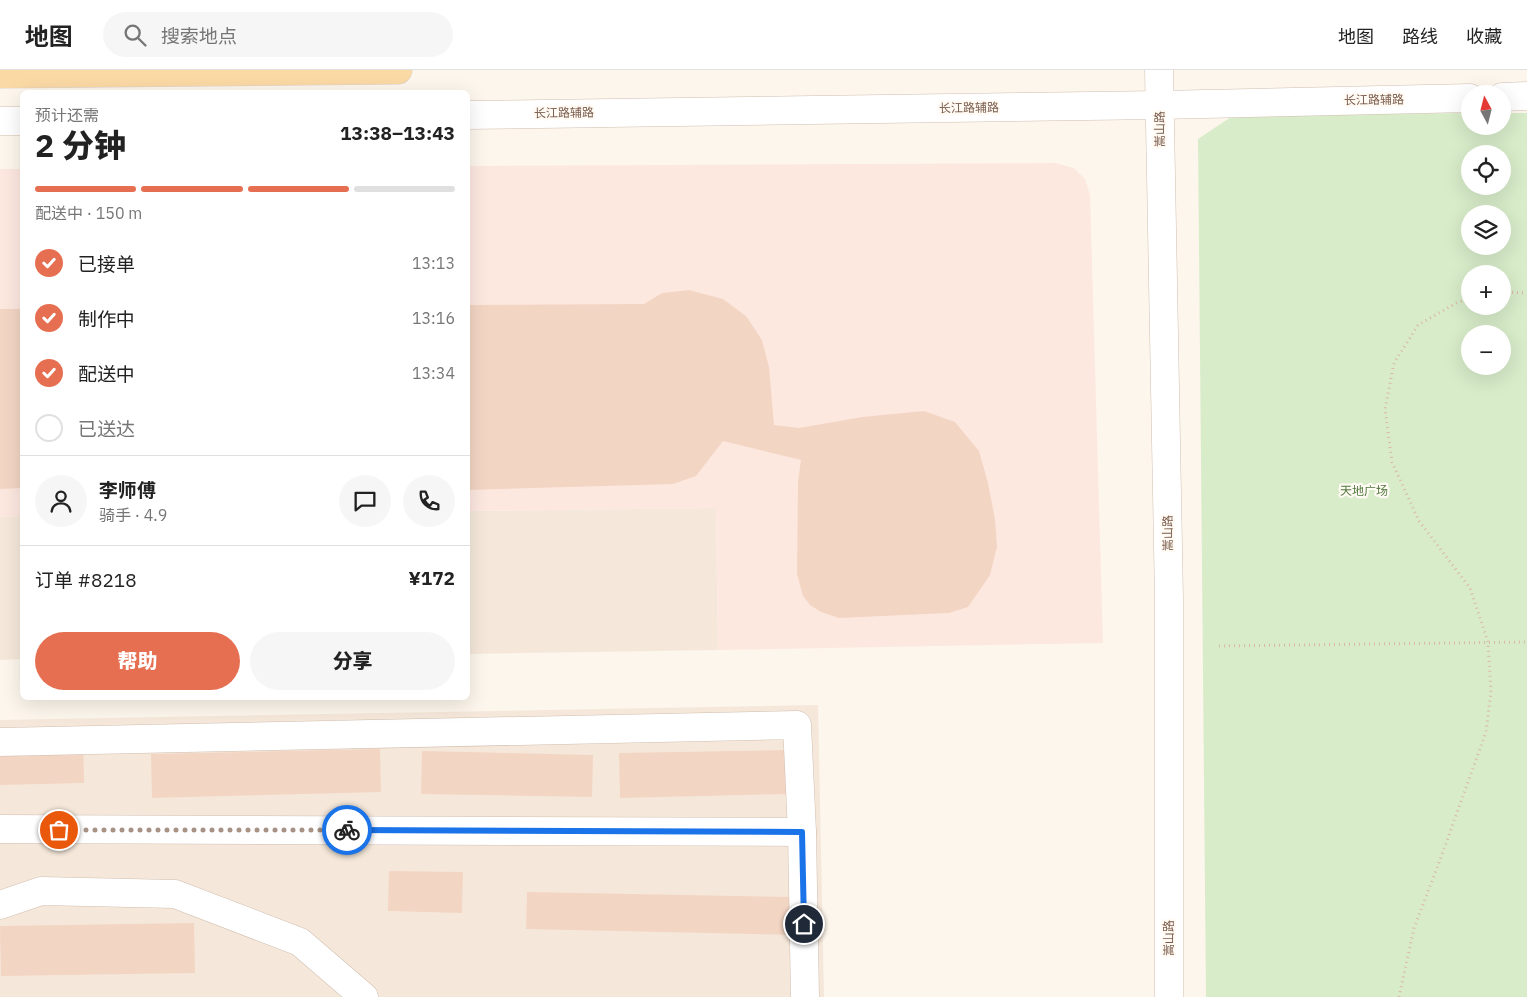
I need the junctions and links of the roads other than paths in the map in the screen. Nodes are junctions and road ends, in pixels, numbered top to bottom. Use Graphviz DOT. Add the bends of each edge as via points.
graph roads {
  1 [pos="398,70"];
  2 [pos="1159,70"];
  3 [pos="0,74"];
  4 [pos="1527,96"];
  5 [pos="1511,97"];
  6 [pos="1461,98"];
  7 [pos="1160,105"];
  8 [pos="470,115"];
  9 [pos="0,121"];
  10 [pos="20,121"];
  11 [pos="0,742"];
  12 [pos="0,829"];
  13 [pos="802,832"];
  14 [pos="0,905"];
  15 [pos="364,997"];
  16 [pos="805,997"];
  17 [pos="1169,997"];
  1 -- 3 [label="main road"];
  2 -- 7 [label="street, 嵩山路"];
  4 -- 5 [label="street"];
  6 -- 7 [label="street, 长江路辅路"];
  7 -- 8 [label="street, 长江路辅路"];
  7 -- 17 [label="street, 嵩山路" via="1169,599"];
  9 -- 10 [label="street"];
  11 -- 13 [label="street" via="797,726"];
  12 -- 13 [label="street"];
  13 -- 16 [label="street"];
  14 -- 15 [label="street" via="41,891 175,894 300,942"];
}
